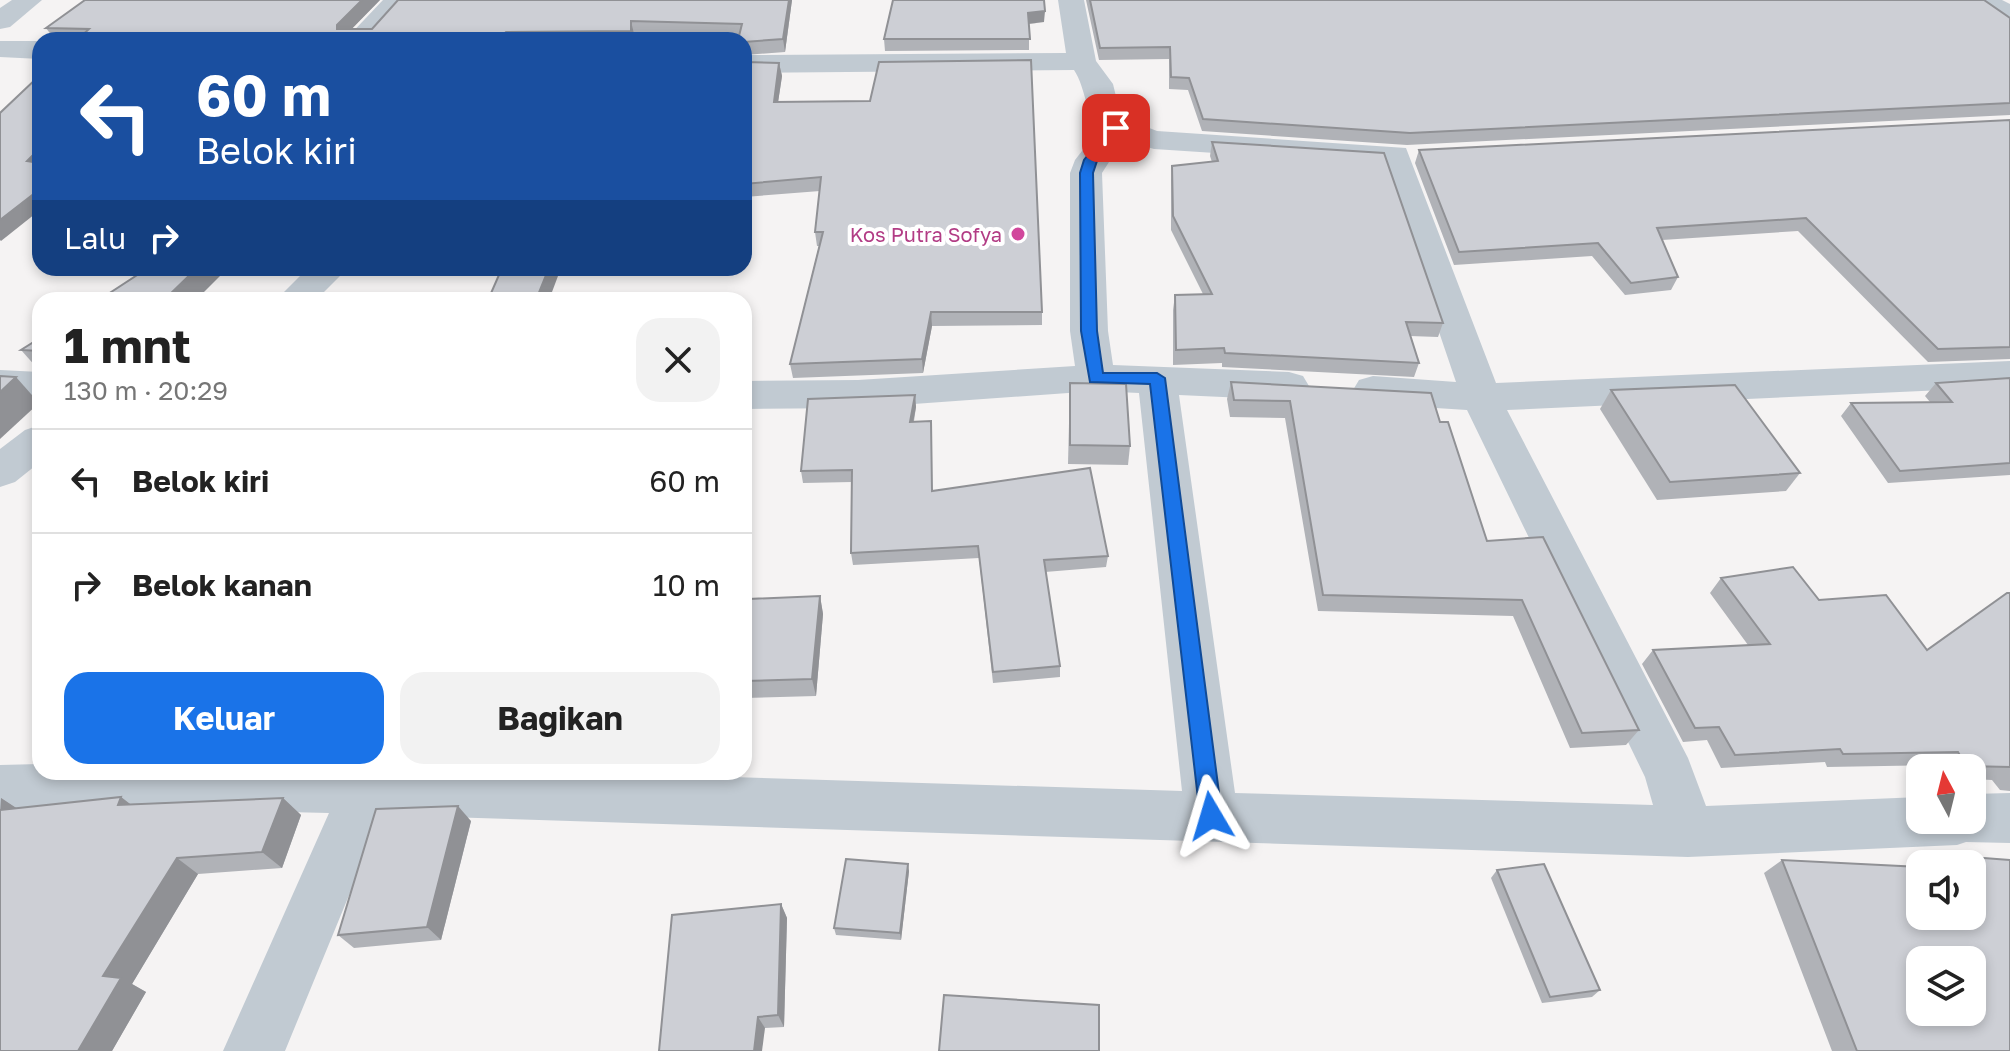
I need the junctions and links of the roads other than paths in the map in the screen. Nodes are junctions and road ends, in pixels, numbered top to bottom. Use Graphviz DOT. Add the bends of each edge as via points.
graph roads {
  1 [pos="29,0"];
  2 [pos="398,0"];
  3 [pos="1071,0"];
  4 [pos="1980,0"];
  5 [pos="2010,14"];
  6 [pos="0,21"];
  7 [pos="367,32"];
  8 [pos="0,49"];
  9 [pos="32,50"];
  10 [pos="1082,61"];
  11 [pos="752,64"];
  12 [pos="1116,128"];
  13 [pos="321,276"];
  14 [pos="303,292"];
  15 [pos="2010,374"];
  16 [pos="1096,378"];
  17 [pos="1157,378"];
  18 [pos="0,383"];
  19 [pos="32,385"];
  20 [pos="752,395"];
  21 [pos="1481,397"];
  22 [pos="32,446"];
  23 [pos="0,471"];
  24 [pos="705,786"];
  25 [pos="0,789"];
  26 [pos="366,790"];
  27 [pos="1211,816"];
  28 [pos="2010,818"];
  29 [pos="1986,819"];
  30 [pos="1906,822"];
  31 [pos="1688,832"];
  32 [pos="254,1051"];
  1 -- 6 [label="street"];
  2 -- 7 [label="street"];
  3 -- 10 [label="street"];
  4 -- 5 [label="street"];
  8 -- 9 [label="street"];
  10 -- 11 [label="street"];
  10 -- 12 [label="street" via="1098,84 1107,120"];
  12 -- 16 [label="street" via="1086,173 1089,331"];
  12 -- 21 [label="street" via="1154,140 1395,155"];
  13 -- 14 [label="street"];
  15 -- 21 [label="street"];
  16 -- 17 [label="street"];
  16 -- 20 [label="street" via="858,394"];
  17 -- 21 [label="street"];
  17 -- 27 [label="street"];
  18 -- 19 [label="street"];
  21 -- 31 [label="street" via="1670,775"];
  22 -- 23 [label="street"];
  24 -- 26 [label="street"];
  24 -- 27 [label="street"];
  25 -- 26 [label="street" via="167,785"];
  26 -- 32 [label="street"];
  27 -- 31 [label="street"];
  28 -- 29 [label="street"];
  30 -- 31 [label="street"];
}
